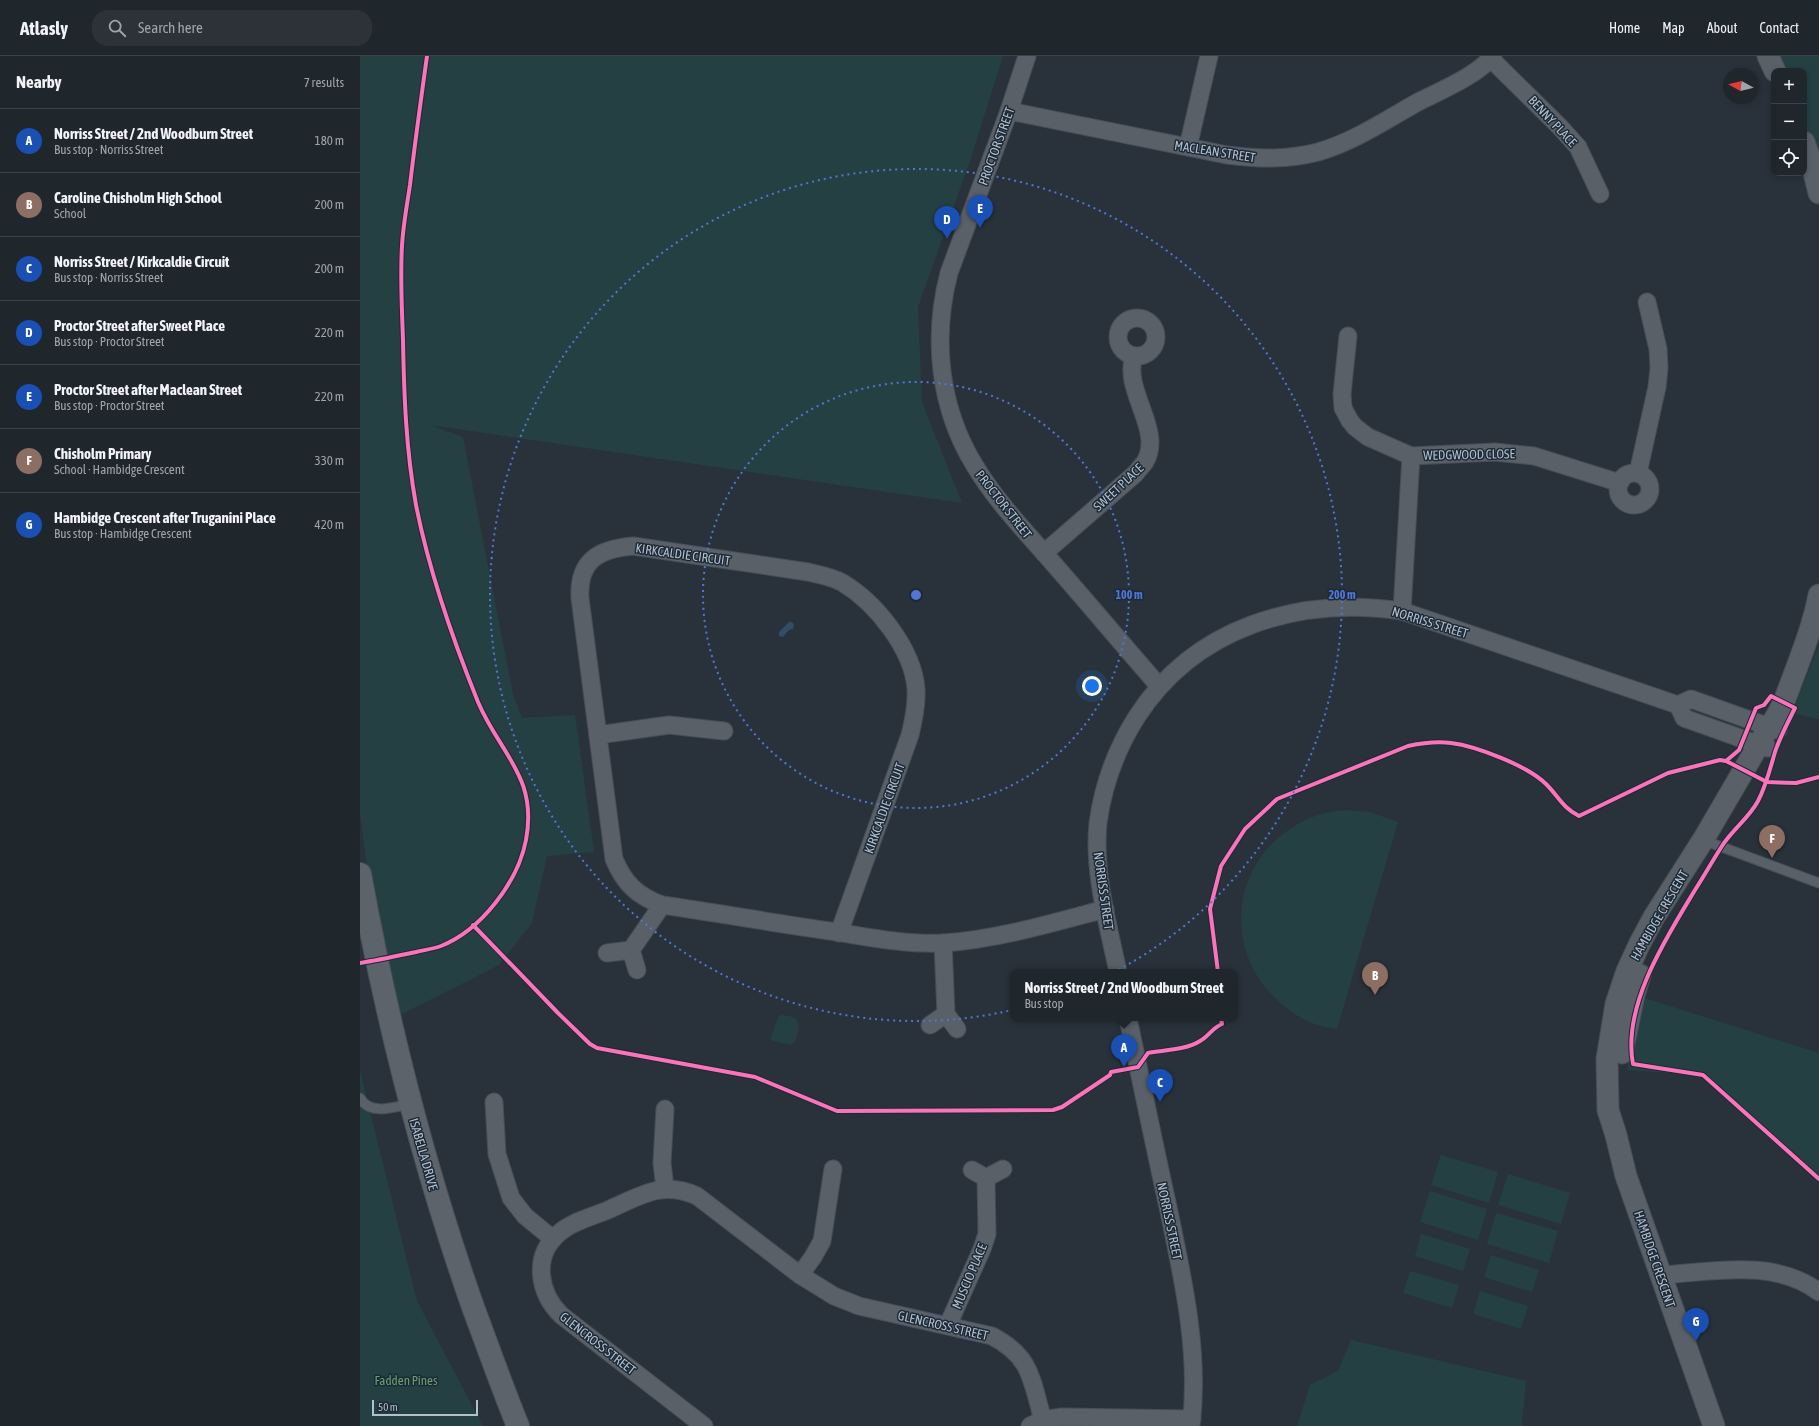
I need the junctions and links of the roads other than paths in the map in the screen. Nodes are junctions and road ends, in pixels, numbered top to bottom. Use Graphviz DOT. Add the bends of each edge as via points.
graph roads {
  1 [pos="1028,56"];
  2 [pos="1208,56"];
  3 [pos="1768,56"];
  4 [pos="1492,57"];
  5 [pos="1774,68"];
  6 [pos="1009,111"];
  7 [pos="1188,147"];
  8 [pos="1807,150"];
  9 [pos="1600,194"];
  10 [pos="1819,194"];
  11 [pos="1647,302"];
  12 [pos="1348,336"];
  13 [pos="1134,356"];
  14 [pos="1411,456"];
  15 [pos="1638,473"];
  16 [pos="1620,483"];
  17 [pos="1044,553"];
  18 [pos="1819,595"];
  19 [pos="1402,611"];
  20 [pos="1159,686"];
  21 [pos="724,731"];
  22 [pos="1770,733"];
  23 [pos="598,734"];
  24 [pos="1709,842"];
  25 [pos="360,874"];
  26 [pos="1819,882"];
  27 [pos="662,905"];
  28 [pos="1105,909"];
  29 [pos="840,933"];
  30 [pos="943,943"];
  31 [pos="631,950"];
  32 [pos="607,953"];
  33 [pos="1117,969"];
  34 [pos="636,970"];
  35 [pos="946,1014"];
  36 [pos="1129,1021"];
  37 [pos="930,1025"];
  38 [pos="957,1029"];
  39 [pos="360,1098"];
  40 [pos="494,1102"];
  41 [pos="410,1104"];
  42 [pos="665,1109"];
  43 [pos="833,1169"];
  44 [pos="1003,1169"];
  45 [pos="972,1170"];
  46 [pos="986,1178"];
  47 [pos="665,1188"];
  48 [pos="553,1239"];
  49 [pos="800,1275"];
  50 [pos="1660,1275"];
  51 [pos="1819,1292"];
  52 [pos="948,1325"];
  53 [pos="1037,1423"];
  54 [pos="1192,1423"];
  55 [pos="518,1426"];
  56 [pos="704,1426"];
  57 [pos="1714,1426"];
  1 -- 6 [label="street, PROCTOR STREET"];
  2 -- 7 [label="street"];
  3 -- 5 [label="street"];
  4 -- 7 [label="street, MACLEAN STREET" via="1468,76 1330,148 1287,158 1257,159"];
  4 -- 9 [label="street, BENNY PLACE" via="1578,146"];
  6 -- 7 [label="street, MACLEAN STREET"];
  6 -- 17 [label="street, PROCTOR STREET" via="944,292 939,331 941,371 950,409 975,466 999,501"];
  8 -- 10 [label="street"];
  11 -- 15 [label="street" via="1658,349 1659,368"];
  12 -- 14 [label="street, WEDGWOOD CLOSE" via="1342,394 1343,408 1350,422 1368,437"];
  13 -- 17 [label="street, SWEET PLACE" via="1131,365 1132,376 1148,430 1150,446 1145,461 1135,474"];
  14 -- 16 [label="street, WEDGWOOD CLOSE" via="1521,453"];
  14 -- 19 [label="street, WEDGWOOD CLOSE"];
  15 -- 16 [label="street" via="1627,474"];
  15 -- 16 [label="street" via="1647,479 1650,486 1650,493 1643,502 1632,504 1623,500 1619,492"];
  17 -- 20 [label="street, PROCTOR STREET"];
  18 -- 22 [label="street, HAMBIDGE CRESCENT" via="1804,650"];
  19 -- 20 [label="street, NORRISS STREET" via="1385,608 1333,607 1266,619 1206,646"];
  19 -- 22 [label="street, NORRISS STREET" via="1678,705 1691,699"];
  20 -- 28 [label="street, NORRISS STREET" via="1146,701 1126,734 1105,786 1098,823 1098,861"];
  21 -- 23 [label="street" via="669,725"];
  22 -- 24 [label="street, HAMBIDGE CRESCENT"];
  23 -- 27 [label="street, KIRKCALDIE CIRCUIT" via="614,859 621,876 634,890"];
  23 -- 29 [label="street, KIRKCALDIE CIRCUIT" via="579,584 588,564 600,554 616,548 633,546 808,572 842,583 861,595 893,633 906,654 916,688 916,712"];
  24 -- 26 [label="lane"];
  24 -- 50 [label="street, HAMBIDGE CRESCENT" via="1654,917 1640,943 1616,1004 1608,1047 1608,1110 1626,1176"];
  25 -- 41 [label="main road, ISABELLA DRIVE" via="373,947"];
  27 -- 29 [label="street, KIRKCALDIE CIRCUIT"];
  27 -- 31 [label="street"];
  28 -- 30 [label="street, KIRKCALDIE CIRCUIT" via="1017,932"];
  28 -- 33 [label="street, NORRISS STREET"];
  29 -- 30 [label="street, KIRKCALDIE CIRCUIT" via="896,942"];
  30 -- 35 [label="street"];
  31 -- 32 [label="street"];
  31 -- 34 [label="street"];
  35 -- 37 [label="street"];
  35 -- 38 [label="street"];
  36 -- 54 [label="street, NORRISS STREET" via="1183,1281 1193,1361"];
  39 -- 41 [label="lane" via="363,1104 379,1109"];
  40 -- 48 [label="street" via="497,1154 512,1198 525,1216"];
  41 -- 55 [label="main road, ISABELLA DRIVE" via="449,1240"];
  42 -- 47 [label="street" via="662,1162"];
  43 -- 49 [label="street" via="822,1241"];
  44 -- 46 [label="street"];
  45 -- 46 [label="street"];
  46 -- 52 [label="street, MUSCIO PLACE" via="987,1234"];
  47 -- 48 [label="street, GLENCROSS STREET" via="649,1192 573,1225"];
  47 -- 49 [label="street, GLENCROSS STREET" via="685,1190 697,1196"];
  48 -- 56 [label="street, GLENCROSS STREET" via="544,1255 540,1273 544,1291 554,1308"];
  49 -- 52 [label="street, GLENCROSS STREET" via="834,1296 859,1306"];
  50 -- 51 [label="street" via="1754,1270 1778,1273 1800,1280"];
  50 -- 57 [label="street, HAMBIDGE CRESCENT"];
  52 -- 53 [label="street, GLENCROSS STREET" via="992,1336 1007,1344 1020,1356 1028,1370"];
  53 -- 54 [label="street" via="1062,1417"];
}
